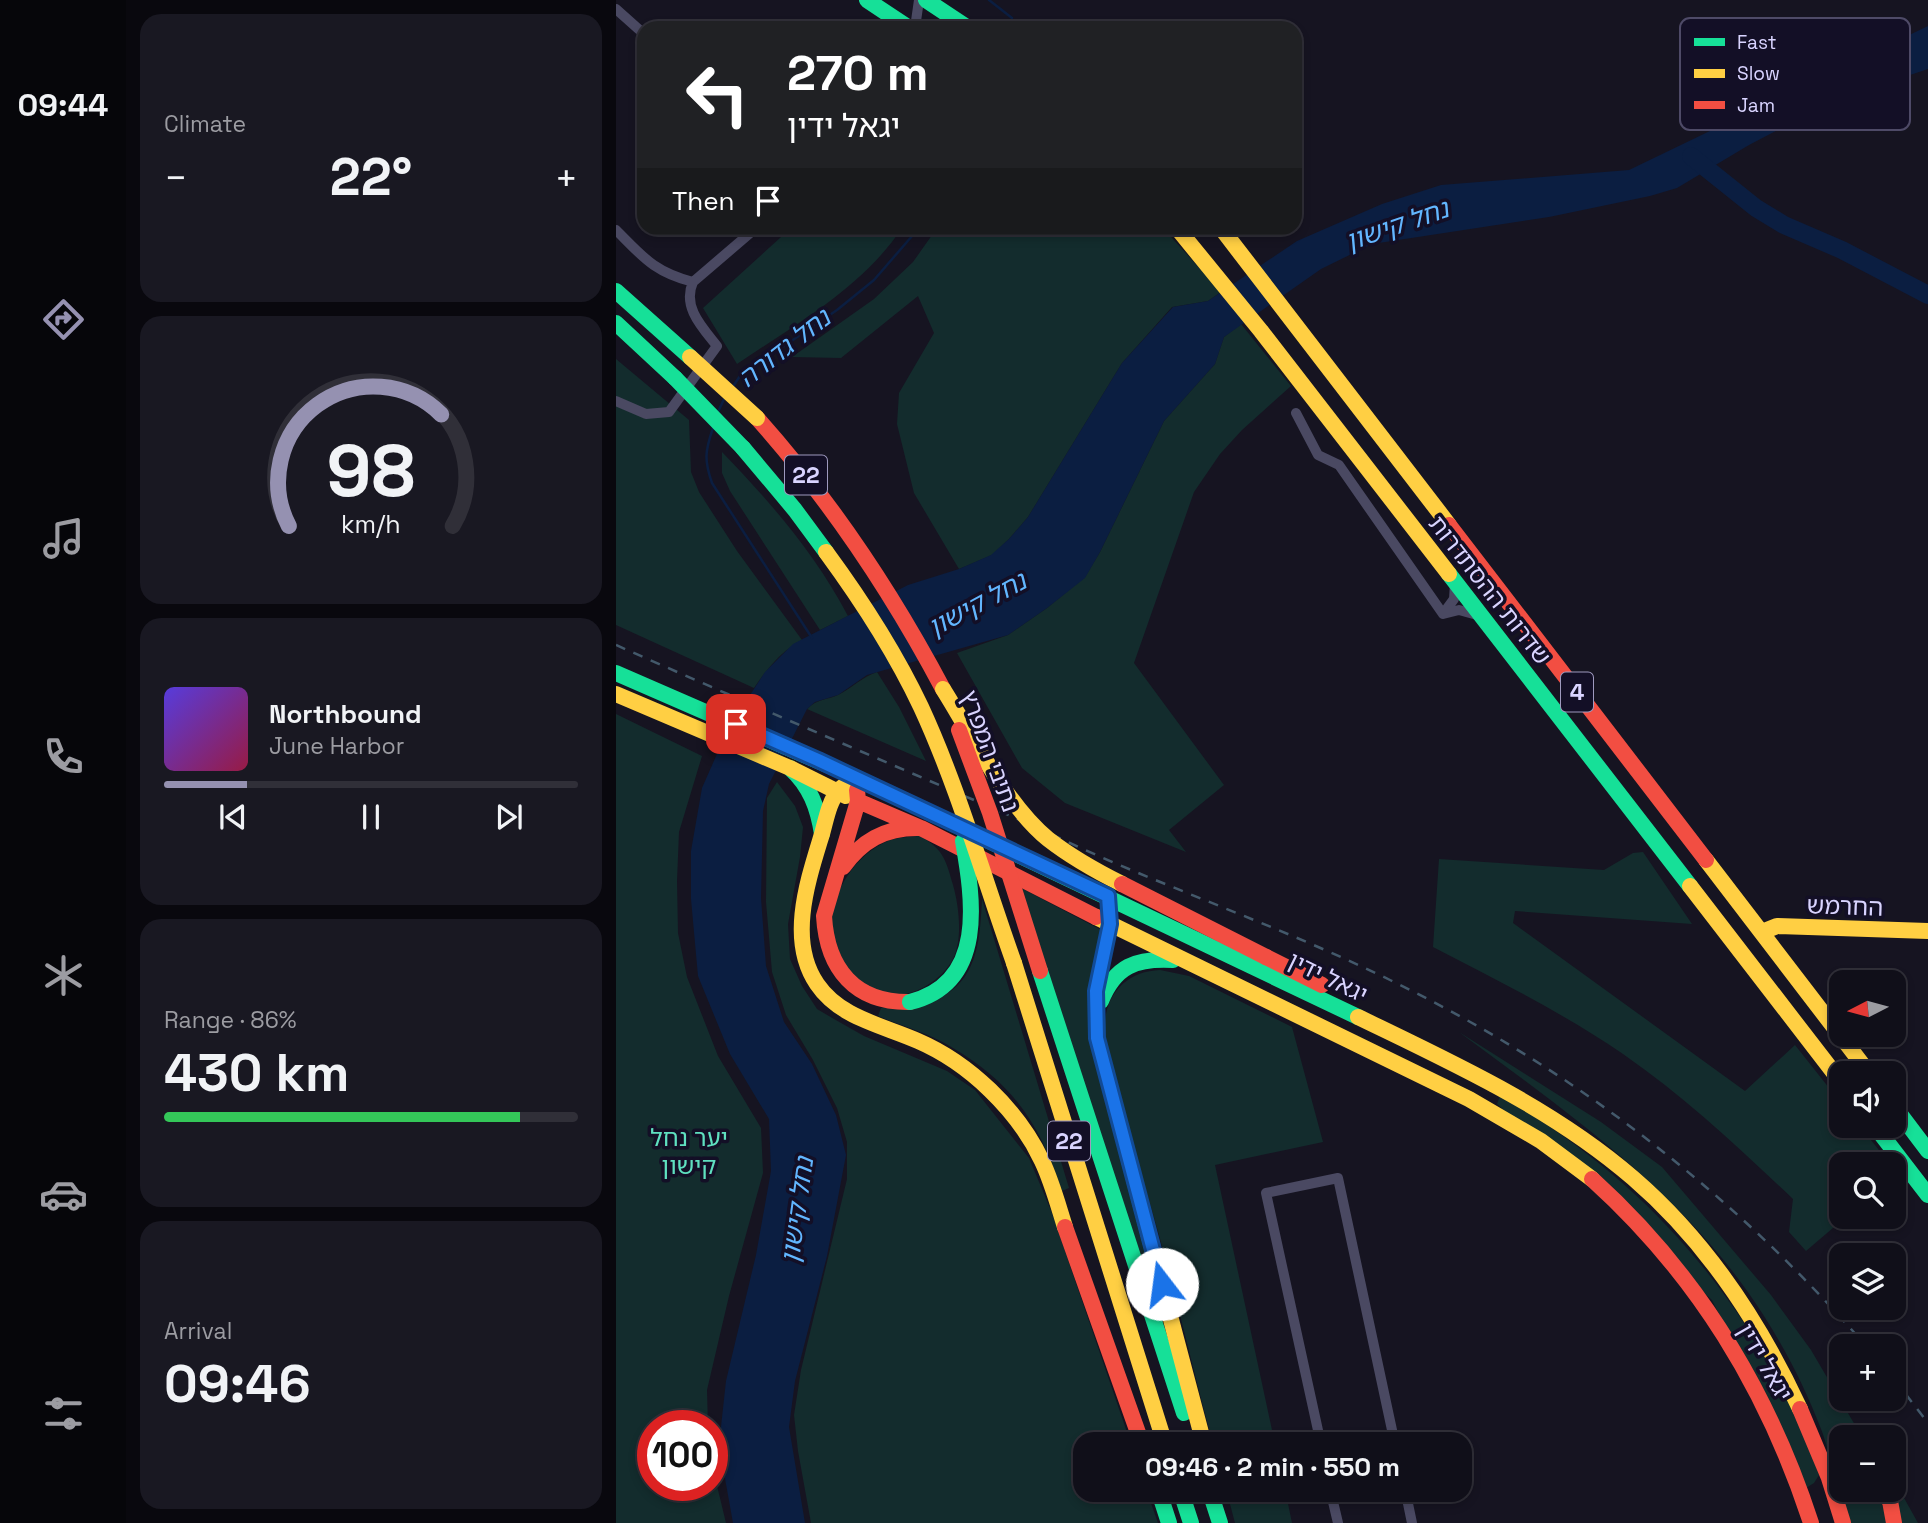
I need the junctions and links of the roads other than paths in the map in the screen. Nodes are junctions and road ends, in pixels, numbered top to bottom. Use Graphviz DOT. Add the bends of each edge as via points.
graph roads {
  1 [pos="867,0"];
  2 [pos="919,0"];
  3 [pos="926,0"];
  4 [pos="616,9"];
  5 [pos="898,21"];
  6 [pos="908,21"];
  7 [pos="958,21"];
  8 [pos="637,28"];
  9 [pos="616,230"];
  10 [pos="749,235"];
  11 [pos="1184,235"];
  12 [pos="1227,235"];
  13 [pos="692,282"];
  14 [pos="616,291"];
  15 [pos="619,326"];
  16 [pos="616,401"];
  17 [pos="1296,412"];
  18 [pos="1455,582"];
  19 [pos="1443,614"];
  20 [pos="1481,617"];
  21 [pos="616,673"];
  22 [pos="943,690"];
  23 [pos="616,694"];
  24 [pos="790,768"];
  25 [pos="857,778"];
  26 [pos="837,792"];
  27 [pos="955,795"];
  28 [pos="858,802"];
  29 [pos="920,828"];
  30 [pos="822,835"];
  31 [pos="830,893"];
  32 [pos="1108,896"];
  33 [pos="1110,924"];
  34 [pos="1928,931"];
  35 [pos="1762,933"];
  36 [pos="1183,961"];
  37 [pos="1096,1018"];
  38 [pos="1859,1061"];
  39 [pos="1829,1066"];
  40 [pos="1465,1068"];
  41 [pos="1906,1122"];
  42 [pos="1884,1138"];
  43 [pos="1928,1151"];
  44 [pos="1928,1195"];
  45 [pos="1125,1319"];
  46 [pos="1138,1432"];
  47 [pos="1156,1432"];
  48 [pos="1161,1432"];
  49 [pos="1190,1432"];
  50 [pos="1201,1432"];
  51 [pos="1318,1432"];
  52 [pos="1392,1432"];
  53 [pos="1829,1472"];
  54 [pos="1829,1494"];
  55 [pos="1162,1502"];
  56 [pos="1175,1502"];
  57 [pos="1184,1502"];
  58 [pos="1214,1502"];
  59 [pos="1219,1502"];
  60 [pos="1333,1502"];
  61 [pos="1408,1502"];
  62 [pos="1839,1502"];
  63 [pos="1890,1502"];
  64 [pos="1810,1519"];
  65 [pos="1169,1523"];
  66 [pos="1181,1523"];
  67 [pos="1191,1523"];
  68 [pos="1223,1523"];
  69 [pos="1338,1523"];
  70 [pos="1412,1523"];
  71 [pos="1843,1523"];
  72 [pos="1894,1523"];
  1 -- 5 [label="main road"];
  2 -- 6 [label="street"];
  3 -- 7 [label="main road"];
  4 -- 8 [label="street"];
  9 -- 13 [label="street" via="649,264"];
  10 -- 13 [label="street"];
  11 -- 18 [label="main road, שדרות ההסתדרות / 4"];
  12 -- 35 [label="main road, שדרות ההסתדרות / 4"];
  13 -- 16 [label="street" via="688,292 693,315 717,345 669,412 646,414"];
  14 -- 22 [label="main road, נתיבי המפרץ / 22, bridge" via="786,448 893,598"];
  15 -- 27 [label="main road, נתיבי המפרץ / 22, bridge" via="743,448 859,597 925,715"];
  17 -- 19 [label="street" via="1318,455 1339,466"];
  18 -- 19 [label="street" via="1454,599"];
  18 -- 20 [label="main road, שדרות ההסתדרות / 4"];
  19 -- 20 [label="street" via="1459,610"];
  20 -- 39 [label="main road, שדרות ההסתדרות / 4"];
  21 -- 25 [label="main road, יגאל ידין"];
  22 -- 40 [label="main road, bridge" via="1002,785 1046,838 1092,870 1342,995"];
  22 -- 49 [label="main road, נתיבי המפרץ / 22, bridge" via="990,813"];
  23 -- 24 [label="main road, יגאל ידין"];
  24 -- 26 [label="main road, יגאל ידין"];
  24 -- 30 [label="main road" via="810,791"];
  25 -- 26 [label="main road"];
  25 -- 28 [label="main road"];
  25 -- 32 [label="main road, יגאל ידין"];
  26 -- 28 [label="main road, יגאל ידין"];
  26 -- 30 [label="main road"];
  27 -- 31 [label="main road, bridge" via="972,906 964,959 939,989 921,1000 880,1001 847,980 826,947 823,931"];
  27 -- 45 [label="main road, נתיבי המפרץ / 22, bridge" via="1014,963"];
  28 -- 29 [label="main road, יגאל ידין"];
  28 -- 31 [label="main road"];
  29 -- 31 [label="main road" via="898,828 871,837 844,865"];
  29 -- 33 [label="main road, יגאל ידין"];
  30 -- 46 [label="main road" via="802,918 802,947 817,985 850,1014 934,1049 975,1075 1026,1133 1042,1161"];
  32 -- 33 [label="main road"];
  32 -- 40 [label="main road, יגאל ידין"];
  33 -- 36 [label="main road, יגאל ידין"];
  33 -- 37 [label="main road" via="1096,991"];
  34 -- 35 [label="main road, החרמש" via="1777,926"];
  35 -- 38 [label="main road, שדרות ההסתדרות / 4"];
  36 -- 37 [label="main road" via="1150,958 1127,964 1105,989"];
  36 -- 64 [label="main road, יגאל ידין" via="1469,1099 1583,1171 1675,1267 1732,1348 1779,1435"];
  37 -- 50 [label="main road" via="1102,1063"];
  40 -- 53 [label="main road, יגאל ידין" via="1578,1136 1677,1222 1716,1269 1781,1369"];
  41 -- 43 [label="main road"];
  42 -- 44 [label="main road"];
  45 -- 47 [label="main road"];
  45 -- 48 [label="main road, נתיבי המפרץ / 22"];
  51 -- 52 [label="street" via="1266,1194 1338,1178"];
  54 -- 64 [label="main road" via="1821,1499"];
  55 -- 65 [label="main road"];
  56 -- 66 [label="main road"];
  57 -- 67 [label="main road"];
  58 -- 68 [label="main road"];
  59 -- 68 [label="main road"];
  60 -- 69 [label="street"];
  61 -- 70 [label="street"];
  62 -- 71 [label="main road, יגאל ידין"];
  63 -- 72 [label="main road"];
}
